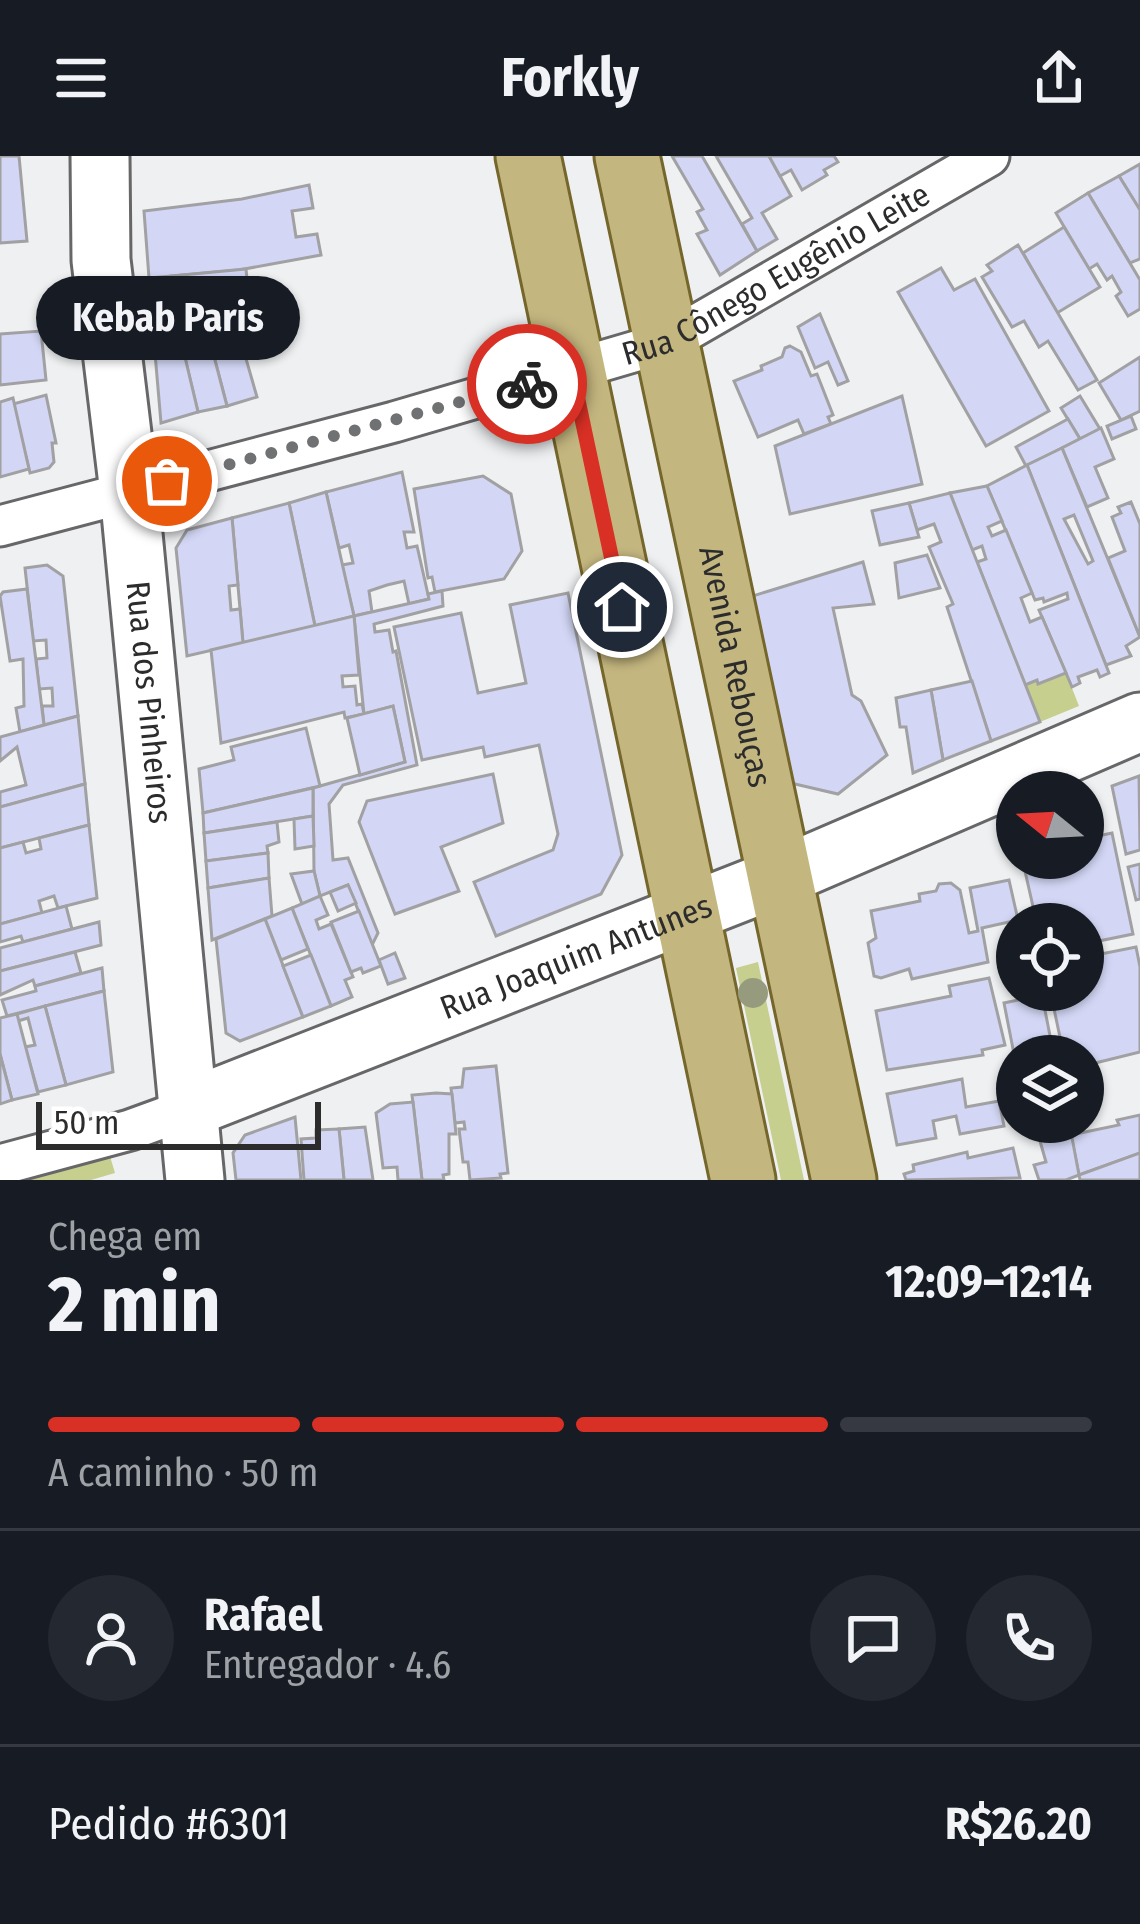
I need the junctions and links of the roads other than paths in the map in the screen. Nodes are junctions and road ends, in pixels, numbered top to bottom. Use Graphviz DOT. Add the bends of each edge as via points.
graph roads {
  1 [pos="100,156"];
  2 [pos="528,156"];
  3 [pos="627,156"];
  4 [pos="988,156"];
  5 [pos="667,342"];
  6 [pos="572,372"];
  7 [pos="129,492"];
  8 [pos="0,526"];
  9 [pos="1140,722"];
  10 [pos="780,878"];
  11 [pos="686,914"];
  12 [pos="185,1110"];
  13 [pos="0,1165"];
  14 [pos="195,1180"];
  15 [pos="743,1180"];
  16 [pos="844,1180"];
  1 -- 7 [label="main road, Rua dos Pinheiros" via="100,260"];
  2 -- 6 [label="main road"];
  3 -- 5 [label="main road, Avenida Rebouças"];
  4 -- 5 [label="street, Rua Cônego Eugênio Leite"];
  5 -- 6 [label="street, Rua Cônego Eugênio Leite"];
  5 -- 10 [label="main road, Avenida Rebouças"];
  6 -- 7 [label="street, Rua Cônego Eugênio Leite"];
  6 -- 11 [label="main road"];
  7 -- 8 [label="street, Rua Cônego Eugênio Leite"];
  7 -- 12 [label="main road, Rua dos Pinheiros"];
  9 -- 10 [label="main road, Rua Joaquim Antunes"];
  10 -- 11 [label="main road, Rua Joaquim Antunes"];
  10 -- 16 [label="main road, Avenida Rebouças"];
  11 -- 12 [label="main road, Rua Joaquim Antunes"];
  11 -- 15 [label="main road"];
  12 -- 13 [label="street, Rua Joaquim Antunes"];
  12 -- 14 [label="main road, Rua dos Pinheiros"];
}
